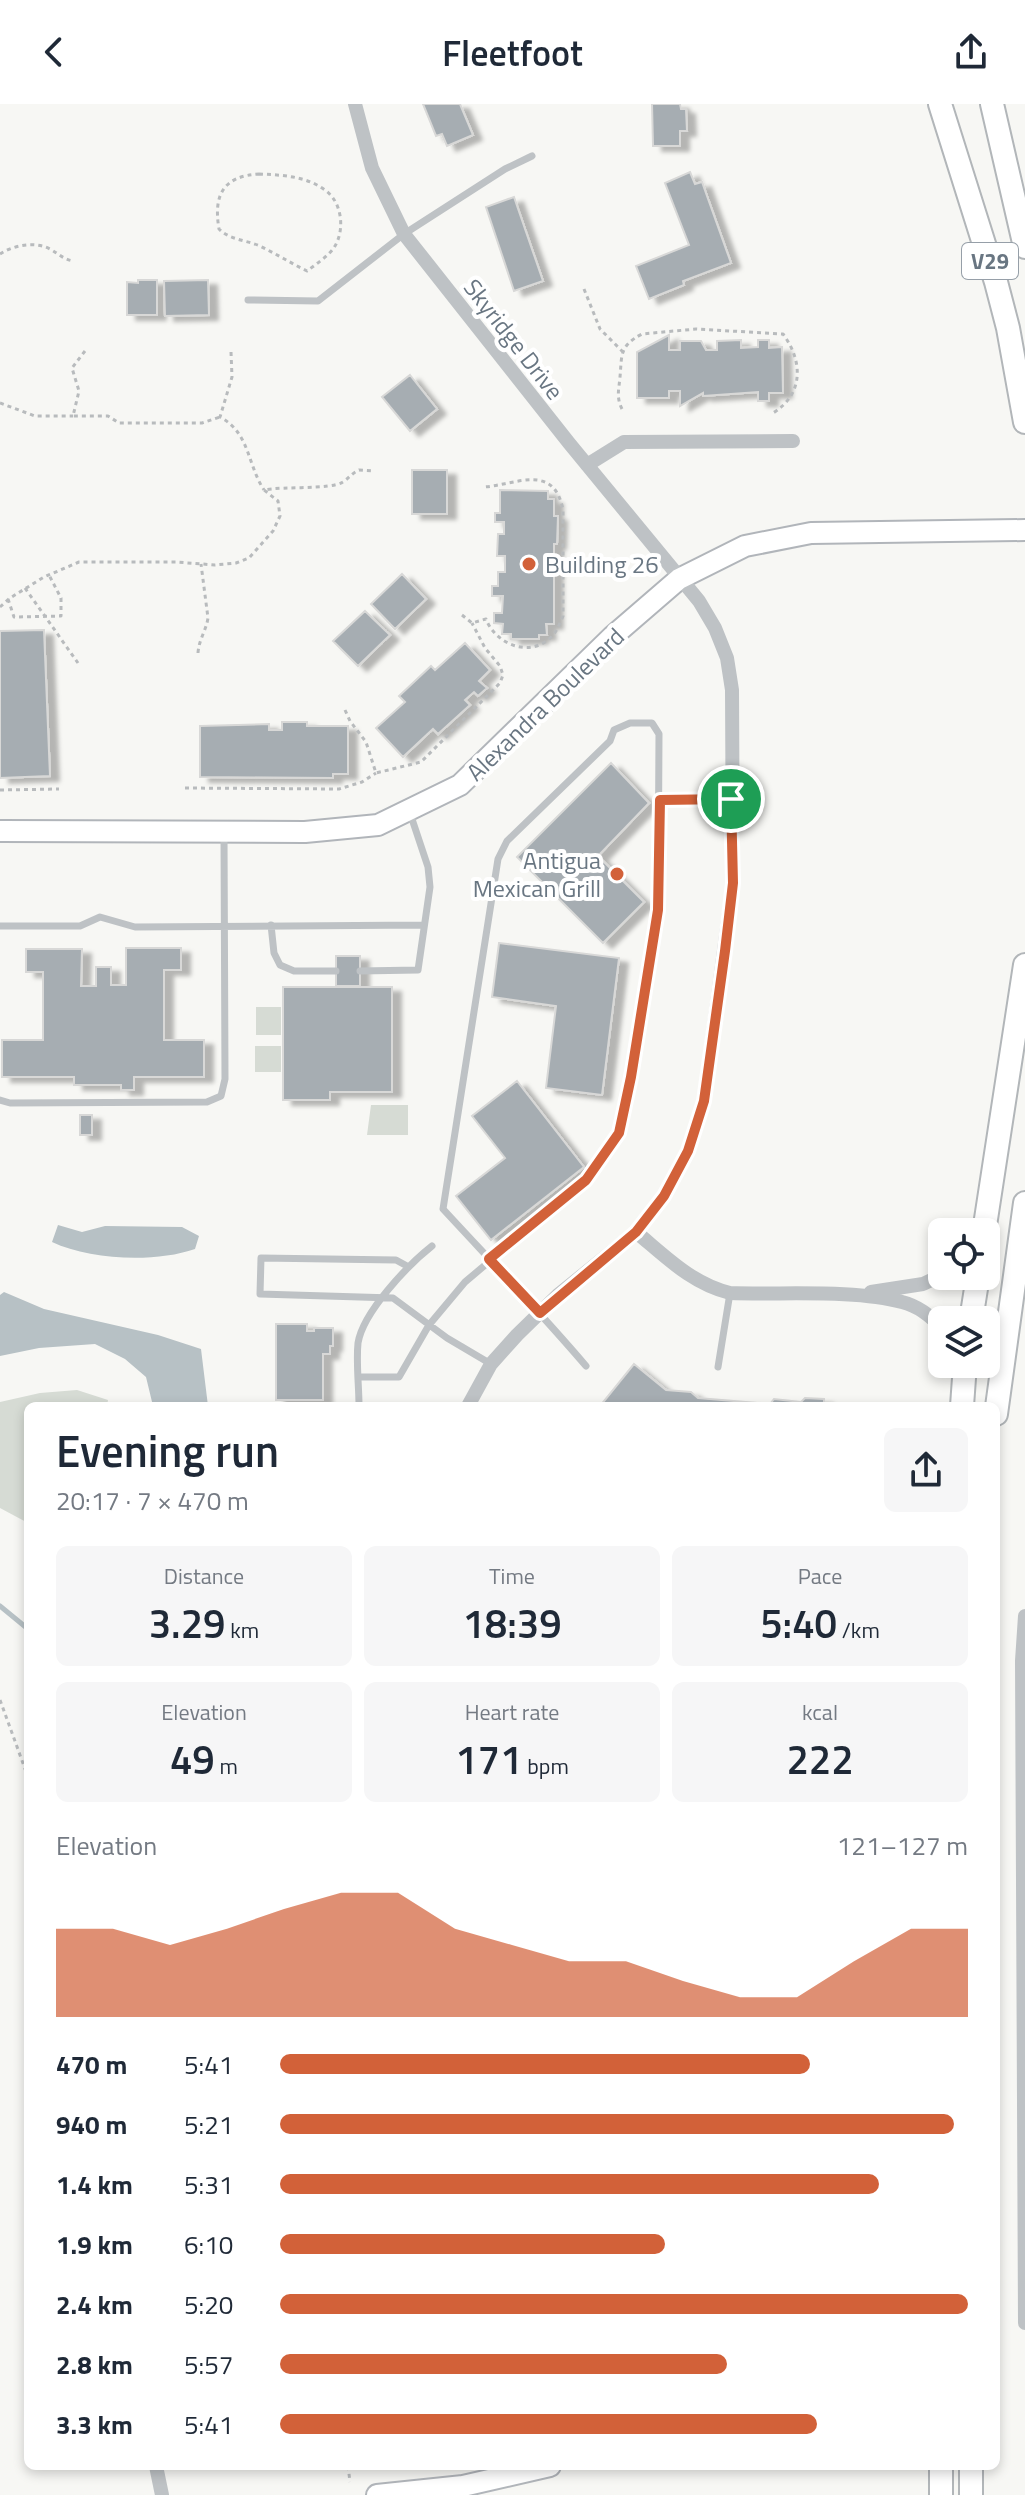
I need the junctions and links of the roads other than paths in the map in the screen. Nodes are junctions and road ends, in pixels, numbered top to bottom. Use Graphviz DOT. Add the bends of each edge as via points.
graph roads {
  1 [pos="355,104"];
  2 [pos="940,104"];
  3 [pos="992,104"];
  4 [pos="532,156"];
  5 [pos="404,234"];
  6 [pos="1025,247"];
  7 [pos="248,300"];
  8 [pos="1025,422"];
  9 [pos="793,441"];
  10 [pos="587,465"];
  11 [pos="1025,530"];
  12 [pos="679,579"];
  13 [pos="731,799"];
  14 [pos="660,800"];
  15 [pos="409,810"];
  16 [pos="0,831"];
  17 [pos="224,831"];
  18 [pos="271,925"];
  19 [pos="424,925"];
  20 [pos="0,926"];
  21 [pos="225,927"];
  22 [pos="1025,965"];
  23 [pos="336,971"];
  24 [pos="360,971"];
  25 [pos="0,1100"];
  26 [pos="1025,1203"];
  27 [pos="986,1218"];
  28 [pos="636,1232"];
  29 [pos="432,1246"];
  30 [pos="489,1259"];
  31 [pos="407,1266"];
  32 [pos="928,1282"];
  33 [pos="730,1293"];
  34 [pos="850,1295"];
  35 [pos="384,1298"];
  36 [pos="540,1313"];
  37 [pos="928,1315"];
  38 [pos="429,1325"];
  39 [pos="491,1364"];
  40 [pos="586,1366"];
  41 [pos="718,1367"];
  42 [pos="359,1377"];
  43 [pos="964,1378"];
  44 [pos="359,1402"];
  45 [pos="470,1402"];
  46 [pos="962,1402"];
  47 [pos="998,1402"];
  48 [pos="1025,1616"];
  49 [pos="1025,2289"];
  50 [pos="1025,2323"];
  51 [pos="157,2470"];
  52 [pos="533,2470"];
  53 [pos="941,2470"];
  54 [pos="971,2470"];
  55 [pos="162,2495"];
  56 [pos="377,2495"];
  57 [pos="941,2495"];
  58 [pos="971,2495"];
  1 -- 5 [label="street, Skyridge Drive" via="372,168"];
  2 -- 8 [label="main road, V29" via="996,282"];
  3 -- 6 [label="main road, V29"];
  4 -- 5 [label="lane"];
  5 -- 7 [label="lane" via="318,301"];
  5 -- 10 [label="street, Skyridge Drive"];
  9 -- 10 [label="street" via="624,442"];
  10 -- 12 [label="street, Skyridge Drive"];
  11 -- 12 [label="street, Alexandra Boulevard" via="811,533 745,546"];
  12 -- 13 [label="street, Skyridge Drive" via="699,601 727,658 732,690"];
  12 -- 15 [label="street, Alexandra Boulevard" via="460,785"];
  13 -- 14 [label="lane"];
  13 -- 28 [label="street, Skyridge Drive" via="733,883 704,1101 688,1151 664,1196"];
  14 -- 30 [label="lane" via="658,910 619,1133 586,1180"];
  14 -- 30 [label="lane" via="659,734 652,723 630,723 614,730 610,741 507,841 498,859 443,1209"];
  15 -- 17 [label="street, Alexandra Boulevard" via="378,825 305,832"];
  15 -- 19 [label="lane" via="428,867"];
  16 -- 17 [label="street, Alexandra Boulevard"];
  17 -- 21 [label="lane"];
  18 -- 19 [label="lane"];
  18 -- 21 [label="lane"];
  18 -- 23 [label="lane" via="280,965 294,971"];
  19 -- 24 [label="lane" via="418,970"];
  20 -- 21 [label="lane" via="80,926 100,917 135,927"];
  21 -- 25 [label="lane" via="221,1096 207,1102"];
  22 -- 27 [label="main road"];
  26 -- 47 [label="main road"];
  28 -- 33 [label="street" via="681,1271"];
  28 -- 36 [label="street, Skyridge Drive"];
  29 -- 31 [label="lane"];
  30 -- 36 [label="lane"];
  30 -- 38 [label="lane"];
  31 -- 35 [label="lane"];
  31 -- 35 [label="lane" via="396,1260 261,1258 260,1294"];
  32 -- 34 [label="street"];
  33 -- 34 [label="street"];
  33 -- 41 [label="lane"];
  34 -- 37 [label="street" via="904,1302"];
  35 -- 38 [label="lane" via="393,1298"];
  35 -- 42 [label="lane" via="366,1319 358,1344"];
  36 -- 39 [label="street, Skyridge Drive"];
  36 -- 40 [label="lane"];
  38 -- 39 [label="lane"];
  38 -- 42 [label="lane" via="399,1377"];
  39 -- 45 [label="street, Skyridge Drive"];
  42 -- 44 [label="lane"];
  43 -- 46 [label="main road"];
  48 -- 49 [label="street"];
  49 -- 50 [label="street"];
  51 -- 55 [label="street"];
  52 -- 56 [label="street" via="463,2486"];
  53 -- 57 [label="main road"];
  54 -- 58 [label="main road"];
}
